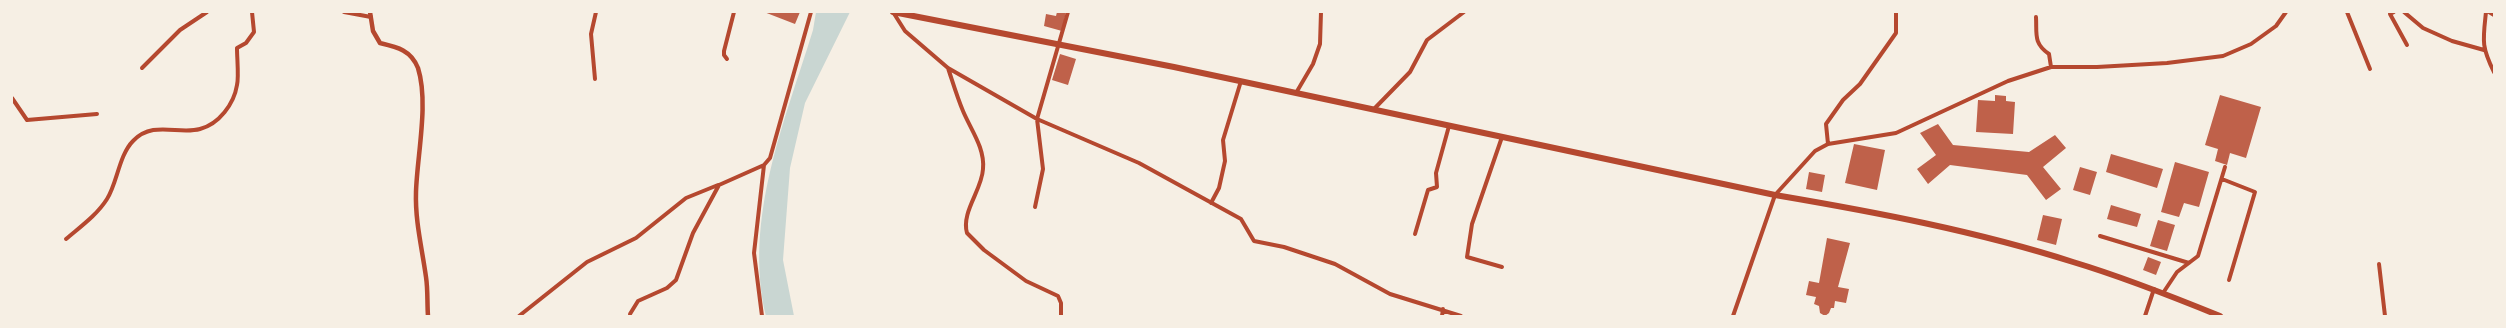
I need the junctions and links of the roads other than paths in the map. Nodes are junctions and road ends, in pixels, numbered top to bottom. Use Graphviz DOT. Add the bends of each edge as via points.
graph roads {
  1 [pos="207,12"];
  2 [pos="252,12"];
  3 [pos="344,12"];
  4 [pos="596,12"];
  5 [pos="734,12"];
  6 [pos="811,12"];
  7 [pos="893,12"];
  8 [pos="1068,12"];
  9 [pos="1321,12"];
  10 [pos="1464,12"];
  11 [pos="1896,12"];
  12 [pos="2286,12"];
  13 [pos="2347,12"];
  14 [pos="2394,12"];
  15 [pos="2404,12"];
  16 [pos="2487,12"];
  17 [pos="371,14"];
  18 [pos="2494,15"];
  19 [pos="2036,17"];
  20 [pos="2407,45"];
  21 [pos="1059,46"];
  22 [pos="2484,50"];
  23 [pos="728,60"];
  24 [pos="2052,67"];
  25 [pos="142,68"];
  26 [pos="948,68"];
  27 [pos="2370,69"];
  28 [pos="2494,72"];
  29 [pos="595,79"];
  30 [pos="1241,82"];
  31 [pos="1296,93"];
  32 [pos="12,98"];
  33 [pos="1373,110"];
  34 [pos="97,114"];
  35 [pos="1037,119"];
  36 [pos="1449,126"];
  37 [pos="1502,137"];
  38 [pos="1828,144"];
  39 [pos="764,165"];
  40 [pos="2225,167"];
  41 [pos="2222,179"];
  42 [pos="719,185"];
  43 [pos="1775,195"];
  44 [pos="1211,203"];
  45 [pos="1035,207"];
  46 [pos="1415,234"];
  47 [pos="2100,236"];
  48 [pos="66,239"];
  49 [pos="2189,263"];
  50 [pos="2378,264"];
  51 [pos="1502,267"];
  52 [pos="2229,280"];
  53 [pos="2154,289"];
  54 [pos="2163,293"];
  55 [pos="1444,309"];
  56 [pos="630,314"];
  57 [pos="428,316"];
  58 [pos="519,316"];
  59 [pos="762,316"];
  60 [pos="1061,316"];
  61 [pos="1442,316"];
  62 [pos="1461,316"];
  63 [pos="1734,316"];
  64 [pos="2145,316"];
  65 [pos="2220,316"];
  66 [pos="2385,316"];
  1 -- 25 [label="street" via="180,30"];
  2 -- 48 [label="street" via="254,32 237,48 237,84 228,108 215,122 199,130 162,128 133,141 108,198 98,211"];
  3 -- 17 [label="street"];
  4 -- 29 [label="street" via="591,34"];
  5 -- 23 [label="street" via="724,51"];
  6 -- 39 [label="street" via="770,158"];
  7 -- 21 [label="main road"];
  7 -- 26 [label="street" via="905,31"];
  8 -- 21 [label="street"];
  9 -- 31 [label="street" via="1320,44 1313,64"];
  10 -- 33 [label="street" via="1427,40 1410,72"];
  11 -- 38 [label="street" via="1896,33 1860,84 1843,100 1826,124"];
  12 -- 24 [label="street" via="2276,26 2251,44 2223,56 2167,63"];
  13 -- 27 [label="street"];
  14 -- 20 [label="street" via="2390,14"];
  15 -- 22 [label="street" via="2423,28 2452,41"];
  16 -- 18 [label="street"];
  16 -- 22 [label="street"];
  17 -- 57 [label="street" via="373,31 380,43 398,47 410,54 418,68 421,84 421,138 416,212 426,278"];
  19 -- 24 [label="street" via="2037,42 2039,47 2049,54"];
  21 -- 30 [label="main road"];
  21 -- 35 [label="street"];
  22 -- 28 [label="street"];
  24 -- 38 [label="street" via="2008,81 1896,133"];
  26 -- 35 [label="street"];
  26 -- 60 [label="street" via="983,161 981,180 966,220 967,233 984,250 1026,282 1058,296"];
  30 -- 31 [label="main road"];
  30 -- 44 [label="street" via="1223,140 1225,160 1219,188"];
  31 -- 33 [label="main road"];
  32 -- 34 [label="street" via="27,120"];
  33 -- 36 [label="main road"];
  35 -- 44 [label="street" via="1139,163"];
  35 -- 45 [label="street" via="1043,169"];
  36 -- 37 [label="main road"];
  36 -- 46 [label="street" via="1436,173 1437,187 1428,190"];
  37 -- 43 [label="main road"];
  37 -- 51 [label="street" via="1472,224 1467,257"];
  38 -- 43 [label="street" via="1815,151"];
  39 -- 42 [label="street"];
  39 -- 59 [label="street" via="754,253"];
  40 -- 41 [label="street"];
  41 -- 49 [label="street" via="2198,256"];
  41 -- 52 [label="street" via="2255,192"];
  42 -- 56 [label="street" via="693,233 676,280 667,288 638,301"];
  42 -- 58 [label="street" via="686,198 636,238 587,262"];
  43 -- 53 [label="main road" via="1875,212 1972,235 2072,261"];
  43 -- 63 [label="street"];
  44 -- 55 [label="street" via="1241,219 1254,241 1284,247 1334,264 1390,294"];
  47 -- 49 [label="street"];
  49 -- 54 [label="street" via="2177,272"];
  50 -- 66 [label="street"];
  53 -- 54 [label="main road"];
  53 -- 64 [label="street"];
  54 -- 65 [label="main road"];
  55 -- 61 [label="street"];
  55 -- 62 [label="street"];
}
